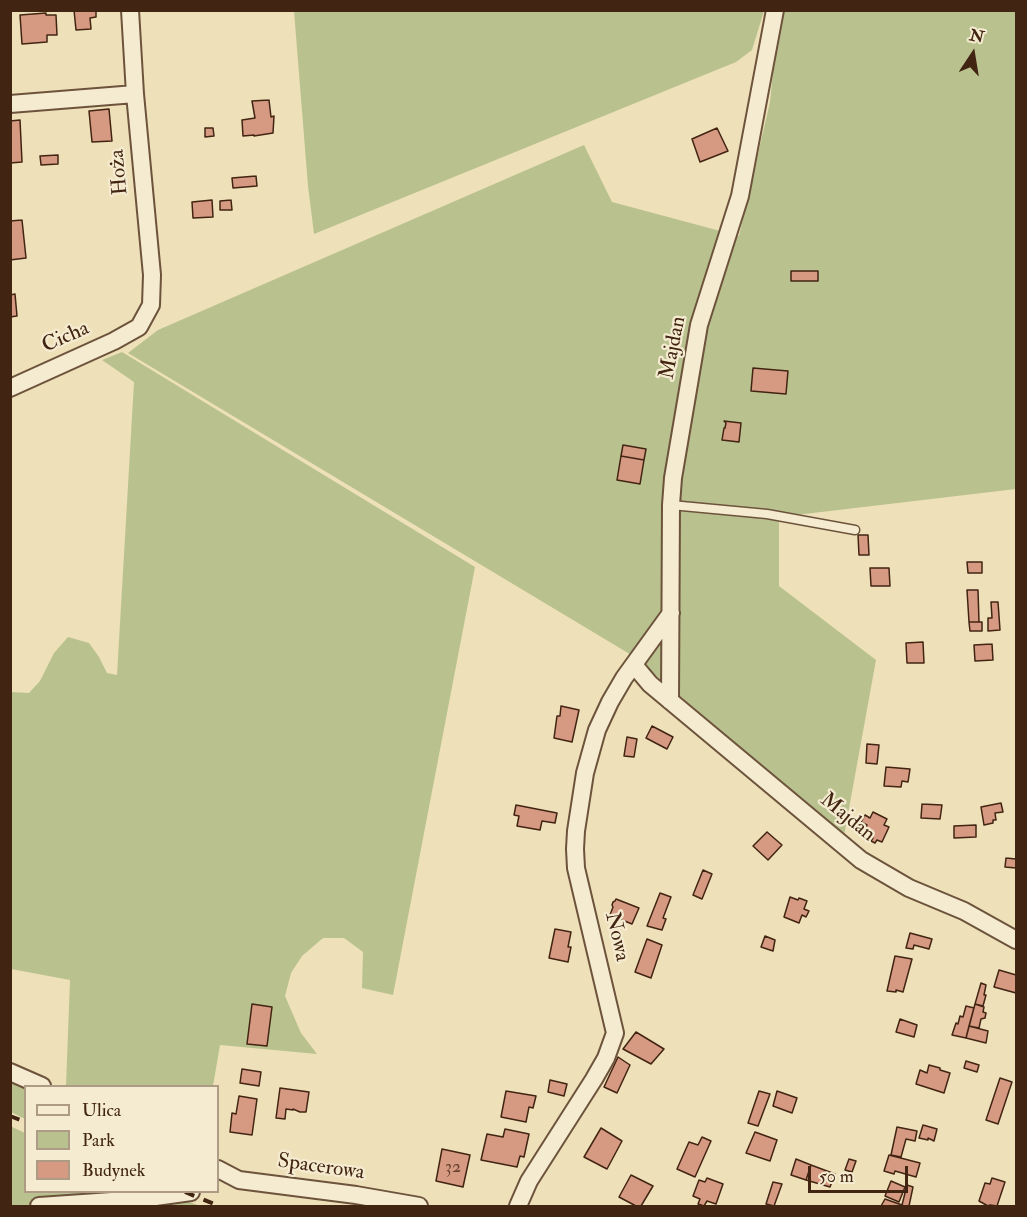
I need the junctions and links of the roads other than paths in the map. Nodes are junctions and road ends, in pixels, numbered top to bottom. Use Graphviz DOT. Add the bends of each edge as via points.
graph roads {
  1 [pos="130,10"];
  2 [pos="775,10"];
  3 [pos="135,94"];
  4 [pos="10,104"];
  5 [pos="139,327"];
  6 [pos="10,387"];
  7 [pos="671,505"];
  8 [pos="855,530"];
  9 [pos="671,613"];
  10 [pos="634,665"];
  11 [pos="670,701"];
  12 [pos="1017,940"];
  13 [pos="10,1072"];
  14 [pos="40,1085"];
  15 [pos="219,1170"];
  16 [pos="239,1180"];
  17 [pos="219,1185"];
  18 [pos="178,1193"];
  19 [pos="39,1206"];
  20 [pos="419,1206"];
  21 [pos="518,1206"];
  1 -- 3 [label="street, Hoża"];
  2 -- 7 [label="street, Majdan" via="740,196 699,325"];
  3 -- 4 [label="street"];
  3 -- 5 [label="street, Hoża" via="152,275 151,305"];
  5 -- 6 [label="street, Cicha"];
  7 -- 8 [label="lane" via="767,514"];
  7 -- 9 [label="street, Majdan"];
  9 -- 10 [label="street, Nowa"];
  9 -- 11 [label="street, Majdan"];
  10 -- 11 [label="street, Majdan"];
  10 -- 21 [label="street, Nowa" via="597,730 585,773 575,849 576,868 615,1033 606,1058 529,1181"];
  11 -- 12 [label="street, Majdan" via="861,860 909,888 964,911"];
  13 -- 14 [label="street"];
  15 -- 16 [label="street, Spacerowa"];
  16 -- 17 [label="street"];
  16 -- 20 [label="street, Spacerowa"];
  18 -- 19 [label="street"];
}
